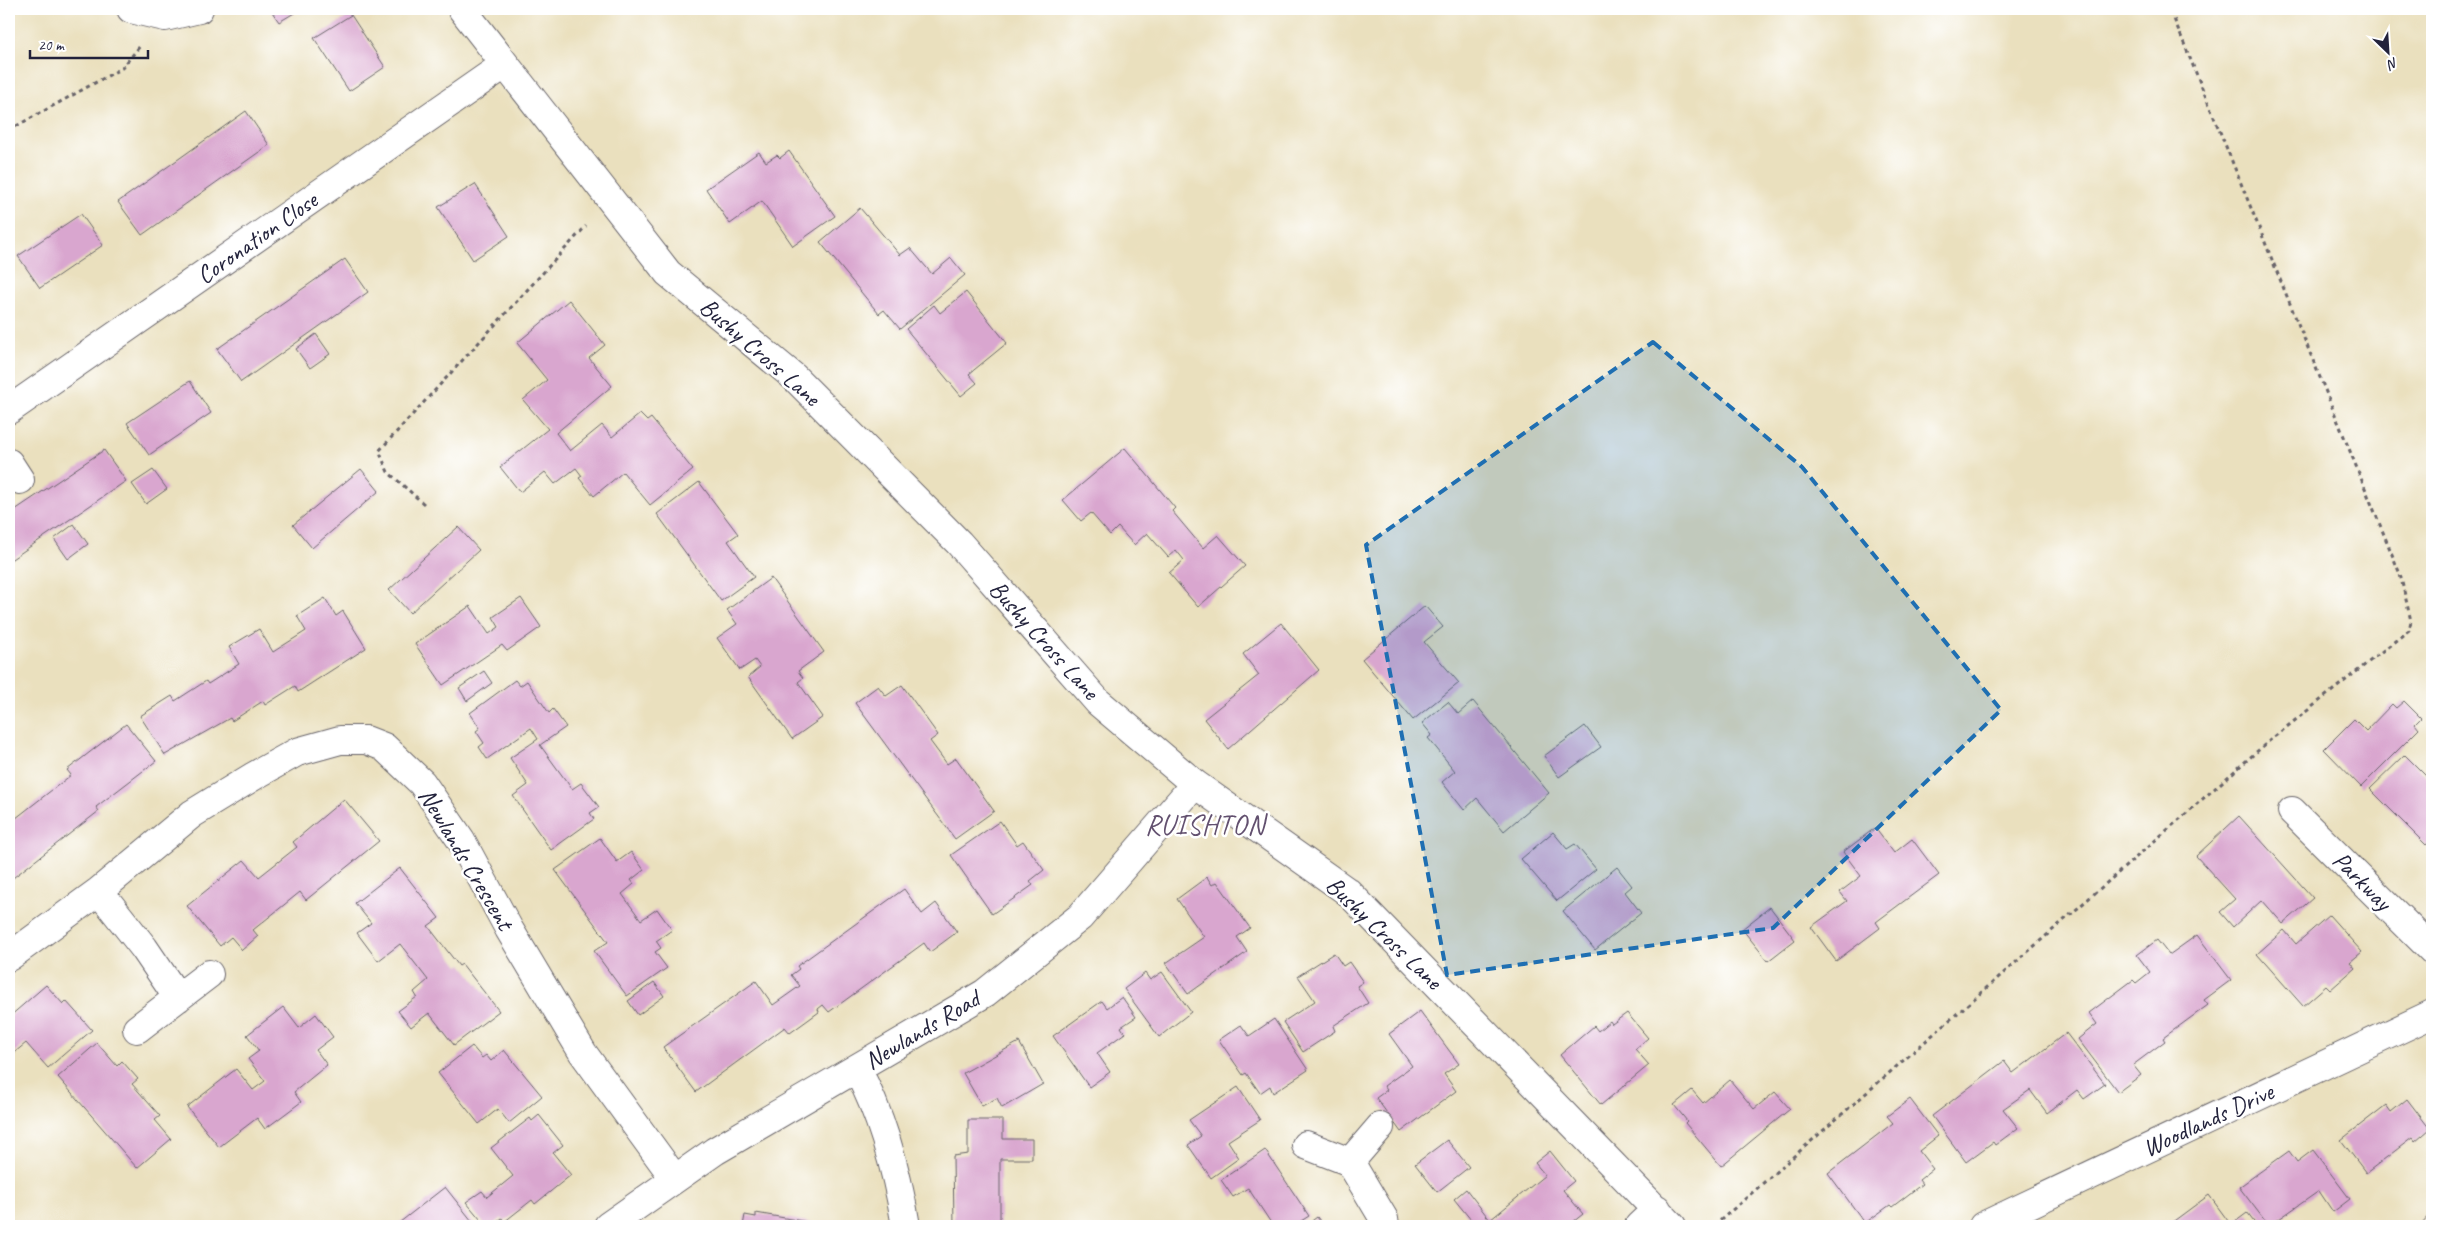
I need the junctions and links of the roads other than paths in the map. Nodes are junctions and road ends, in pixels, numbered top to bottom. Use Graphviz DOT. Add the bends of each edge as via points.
graph roads {
  1 [pos="131,9"];
  2 [pos="199,9"];
  3 [pos="462,9"];
  4 [pos="504,65"];
  5 [pos="9,410"];
  6 [pos="1195,784"];
  7 [pos="2292,811"];
  8 [pos="99,891"];
  9 [pos="2432,950"];
  10 [pos="9,957"];
  11 [pos="209,974"];
  12 [pos="178,998"];
  13 [pos="2432,1014"];
  14 [pos="137,1029"];
  15 [pos="857,1069"];
  16 [pos="1380,1127"];
  17 [pos="1306,1145"];
  18 [pos="1350,1162"];
  19 [pos="675,1179"];
  20 [pos="1656,1221"];
  21 [pos="608,1226"];
  22 [pos="906,1226"];
  23 [pos="1385,1226"];
  24 [pos="1983,1226"];
  1 -- 2 [label="street" via="165,17"];
  3 -- 4 [label="street, Bushy Cross Lane"];
  4 -- 5 [label="street, Coronation Close"];
  4 -- 6 [label="street, Bushy Cross Lane" via="668,273 794,377 958,543 1098,702"];
  6 -- 15 [label="street, Newlands Road" via="1080,917 985,992"];
  6 -- 20 [label="street, Bushy Cross Lane" via="1348,892"];
  7 -- 9 [label="street, Parkway"];
  8 -- 10 [label="street, Newlands Crescent"];
  8 -- 12 [label="street"];
  8 -- 19 [label="street, Newlands Crescent" via="192,814 297,752 340,740 366,740 384,747 422,784 461,840 509,929 583,1053"];
  11 -- 12 [label="street"];
  12 -- 14 [label="street"];
  13 -- 24 [label="street, Woodlands Drive"];
  15 -- 19 [label="street, Newlands Road" via="715,1151"];
  15 -- 22 [label="street" via="879,1117 899,1184"];
  16 -- 18 [label="street"];
  17 -- 18 [label="street"];
  18 -- 23 [label="street"];
  19 -- 21 [label="street, Newlands Road"];
}
